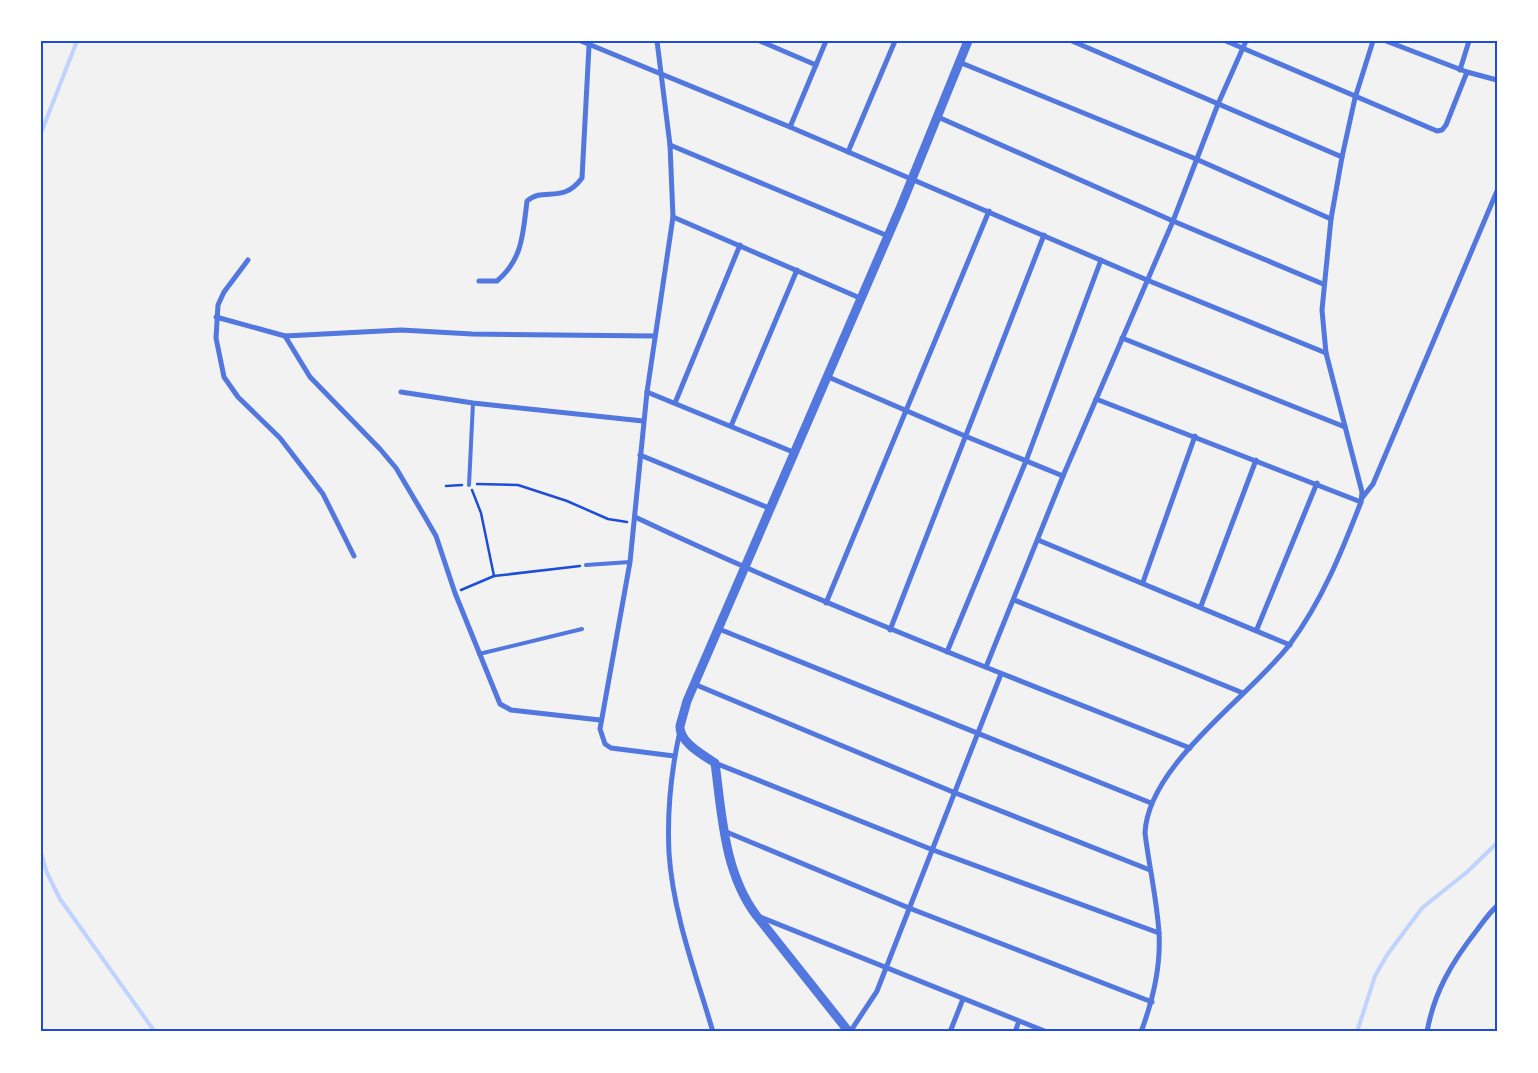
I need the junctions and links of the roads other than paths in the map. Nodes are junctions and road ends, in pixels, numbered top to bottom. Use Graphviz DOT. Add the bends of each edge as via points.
graph roads {
  1 [pos="658,41"];
  2 [pos="760,41"];
  3 [pos="826,41"];
  4 [pos="894,41"];
  5 [pos="968,41"];
  6 [pos="1072,41"];
  7 [pos="1226,41"];
  8 [pos="1246,41"];
  9 [pos="1373,41"];
  10 [pos="1386,41"];
  11 [pos="1469,41"];
  12 [pos="584,43"];
  13 [pos="1242,49"];
  14 [pos="959,62"];
  15 [pos="816,65"];
  16 [pos="1460,70"];
  17 [pos="1467,72"];
  18 [pos="662,74"];
  19 [pos="1497,80"];
  20 [pos="1355,98"];
  21 [pos="1218,104"];
  22 [pos="938,117"];
  23 [pos="790,127"];
  24 [pos="670,145"];
  25 [pos="848,152"];
  26 [pos="1342,157"];
  27 [pos="1196,159"];
  28 [pos="912,179"];
  29 [pos="1497,191"];
  30 [pos="989,211"];
  31 [pos="673,217"];
  32 [pos="1331,219"];
  33 [pos="1172,221"];
  34 [pos="1044,235"];
  35 [pos="888,236"];
  36 [pos="740,246"];
  37 [pos="248,260"];
  38 [pos="1102,260"];
  39 [pos="797,270"];
  40 [pos="1147,280"];
  41 [pos="479,281"];
  42 [pos="1323,284"];
  43 [pos="860,298"];
  44 [pos="216,317"];
  45 [pos="285,336"];
  46 [pos="656,336"];
  47 [pos="1122,338"];
  48 [pos="1326,353"];
  49 [pos="826,376"];
  50 [pos="401,392"];
  51 [pos="647,392"];
  52 [pos="1096,399"];
  53 [pos="473,402"];
  54 [pos="675,403"];
  55 [pos="906,411"];
  56 [pos="643,421"];
  57 [pos="731,426"];
  58 [pos="1345,427"];
  59 [pos="965,436"];
  60 [pos="1195,436"];
  61 [pos="793,452"];
  62 [pos="640,455"];
  63 [pos="1256,460"];
  64 [pos="1026,461"];
  65 [pos="1063,476"];
  66 [pos="1317,483"];
  67 [pos="469,485"];
  68 [pos="1362,500"];
  69 [pos="769,508"];
  70 [pos="635,517"];
  71 [pos="1038,540"];
  72 [pos="354,556"];
  73 [pos="630,562"];
  74 [pos="586,565"];
  75 [pos="745,569"];
  76 [pos="1142,582"];
  77 [pos="1014,600"];
  78 [pos="826,603"];
  79 [pos="1201,606"];
  80 [pos="582,629"];
  81 [pos="719,629"];
  82 [pos="1257,629"];
  83 [pos="890,630"];
  84 [pos="1290,645"];
  85 [pos="947,652"];
  86 [pos="479,654"];
  87 [pos="986,667"];
  88 [pos="1001,674"];
  89 [pos="694,684"];
  90 [pos="1243,694"];
  91 [pos="600,720"];
  92 [pos="680,730"];
  93 [pos="976,734"];
  94 [pos="1190,748"];
  95 [pos="674,756"];
  96 [pos="714,763"];
  97 [pos="953,792"];
  98 [pos="1151,803"];
  99 [pos="724,831"];
  100 [pos="933,850"];
  101 [pos="1150,870"];
  102 [pos="1497,906"];
  103 [pos="909,908"];
  104 [pos="756,915"];
  105 [pos="1159,933"];
  106 [pos="886,968"];
  107 [pos="963,999"];
  108 [pos="1152,1002"];
  109 [pos="1019,1021"];
  110 [pos="713,1032"];
  111 [pos="850,1032"];
  112 [pos="950,1032"];
  113 [pos="1015,1032"];
  114 [pos="1047,1032"];
  115 [pos="1141,1032"];
  116 [pos="1427,1032"];
  1 -- 18 [label="street"];
  2 -- 15 [label="street"];
  3 -- 15 [label="street"];
  4 -- 25 [label="street"];
  5 -- 14 [label="street"];
  6 -- 21 [label="street"];
  7 -- 13 [label="street"];
  8 -- 13 [label="street"];
  9 -- 20 [label="street"];
  10 -- 16 [label="street"];
  11 -- 16 [label="street"];
  12 -- 18 [label="street"];
  12 -- 41 [label="street" via="582,178 571,191 533,196 527,201 522,240 511,269 497,281"];
  13 -- 20 [label="street"];
  13 -- 21 [label="street"];
  14 -- 22 [label="street"];
  14 -- 27 [label="street"];
  15 -- 23 [label="street"];
  16 -- 17 [label="street"];
  17 -- 19 [label="street"];
  17 -- 20 [label="street" via="1446,126 1440,132"];
  18 -- 23 [label="street"];
  18 -- 24 [label="street"];
  20 -- 26 [label="street"];
  21 -- 26 [label="street"];
  21 -- 27 [label="street"];
  22 -- 28 [label="street"];
  22 -- 33 [label="street"];
  23 -- 25 [label="street"];
  24 -- 31 [label="street"];
  24 -- 35 [label="street"];
  25 -- 28 [label="street"];
  26 -- 32 [label="street"];
  27 -- 32 [label="street"];
  27 -- 33 [label="street"];
  28 -- 30 [label="street"];
  28 -- 35 [label="street"];
  29 -- 68 [label="street" via="1374,484"];
  30 -- 34 [label="street"];
  30 -- 55 [label="street"];
  31 -- 36 [label="street"];
  31 -- 46 [label="street"];
  32 -- 42 [label="street"];
  33 -- 40 [label="street"];
  33 -- 42 [label="street"];
  34 -- 38 [label="street"];
  34 -- 59 [label="street"];
  35 -- 43 [label="street"];
  36 -- 39 [label="street"];
  36 -- 54 [label="street"];
  37 -- 44 [label="street" via="224,292"];
  38 -- 40 [label="street"];
  38 -- 64 [label="street"];
  39 -- 43 [label="street"];
  39 -- 57 [label="street"];
  40 -- 47 [label="street"];
  40 -- 48 [label="street"];
  42 -- 48 [label="street"];
  43 -- 49 [label="street"];
  44 -- 45 [label="street"];
  44 -- 72 [label="street" via="216,338 224,377 238,397 280,438 323,494"];
  45 -- 46 [label="street" via="401,330"];
  45 -- 86 [label="street" via="310,377 396,468 436,536"];
  46 -- 51 [label="street"];
  47 -- 52 [label="street"];
  47 -- 58 [label="street"];
  48 -- 58 [label="street"];
  49 -- 55 [label="street"];
  49 -- 61 [label="street"];
  50 -- 53 [label="street"];
  51 -- 54 [label="street"];
  51 -- 56 [label="street"];
  52 -- 60 [label="street"];
  52 -- 65 [label="street"];
  53 -- 56 [label="street"];
  53 -- 67 [label="lane"];
  54 -- 57 [label="street"];
  55 -- 59 [label="street"];
  55 -- 78 [label="street"];
  56 -- 62 [label="street"];
  57 -- 61 [label="street"];
  58 -- 68 [label="street"];
  59 -- 64 [label="street"];
  59 -- 83 [label="street"];
  60 -- 63 [label="street"];
  60 -- 76 [label="street"];
  61 -- 69 [label="street"];
  62 -- 69 [label="street"];
  62 -- 70 [label="street"];
  63 -- 66 [label="street"];
  63 -- 79 [label="street"];
  64 -- 65 [label="street"];
  64 -- 85 [label="street"];
  65 -- 71 [label="street"];
  66 -- 68 [label="street"];
  66 -- 82 [label="street"];
  68 -- 84 [label="street" via="1331,574"];
  69 -- 75 [label="street"];
  70 -- 73 [label="street"];
  70 -- 75 [label="street"];
  71 -- 76 [label="street"];
  71 -- 77 [label="street"];
  73 -- 74 [label="lane"];
  73 -- 91 [label="street"];
  75 -- 78 [label="street"];
  75 -- 81 [label="street"];
  76 -- 79 [label="street"];
  77 -- 87 [label="street"];
  77 -- 90 [label="street"];
  78 -- 83 [label="street"];
  79 -- 82 [label="street"];
  80 -- 86 [label="lane"];
  81 -- 89 [label="street"];
  81 -- 93 [label="street"];
  82 -- 84 [label="street"];
  83 -- 85 [label="street"];
  84 -- 90 [label="street"];
  85 -- 87 [label="street"];
  86 -- 91 [label="street" via="498,700 506,709"];
  87 -- 88 [label="street"];
  88 -- 93 [label="street"];
  88 -- 94 [label="street"];
  89 -- 92 [label="street"];
  89 -- 97 [label="street"];
  90 -- 94 [label="street"];
  91 -- 95 [label="street" via="601,736 611,748"];
  92 -- 95 [label="street"];
  92 -- 96 [label="street" via="687,742"];
  93 -- 97 [label="street"];
  93 -- 98 [label="street"];
  94 -- 98 [label="street"];
  95 -- 110 [label="street" via="669,854 680,916"];
  96 -- 99 [label="street"];
  96 -- 100 [label="street"];
  97 -- 100 [label="street"];
  97 -- 101 [label="street"];
  98 -- 101 [label="street" via="1145,820"];
  99 -- 103 [label="street"];
  99 -- 104 [label="street" via="737,884"];
  100 -- 103 [label="street"];
  100 -- 105 [label="street"];
  101 -- 105 [label="street"];
  102 -- 116 [label="street" via="1444,977 1430,1012"];
  103 -- 106 [label="street"];
  103 -- 108 [label="street"];
  104 -- 106 [label="street"];
  104 -- 111 [label="street"];
  105 -- 108 [label="street"];
  106 -- 107 [label="street"];
  106 -- 111 [label="street" via="871,1002"];
  107 -- 109 [label="street"];
  107 -- 112 [label="street"];
  108 -- 115 [label="street"];
  109 -- 113 [label="street"];
  109 -- 114 [label="street"];
}
